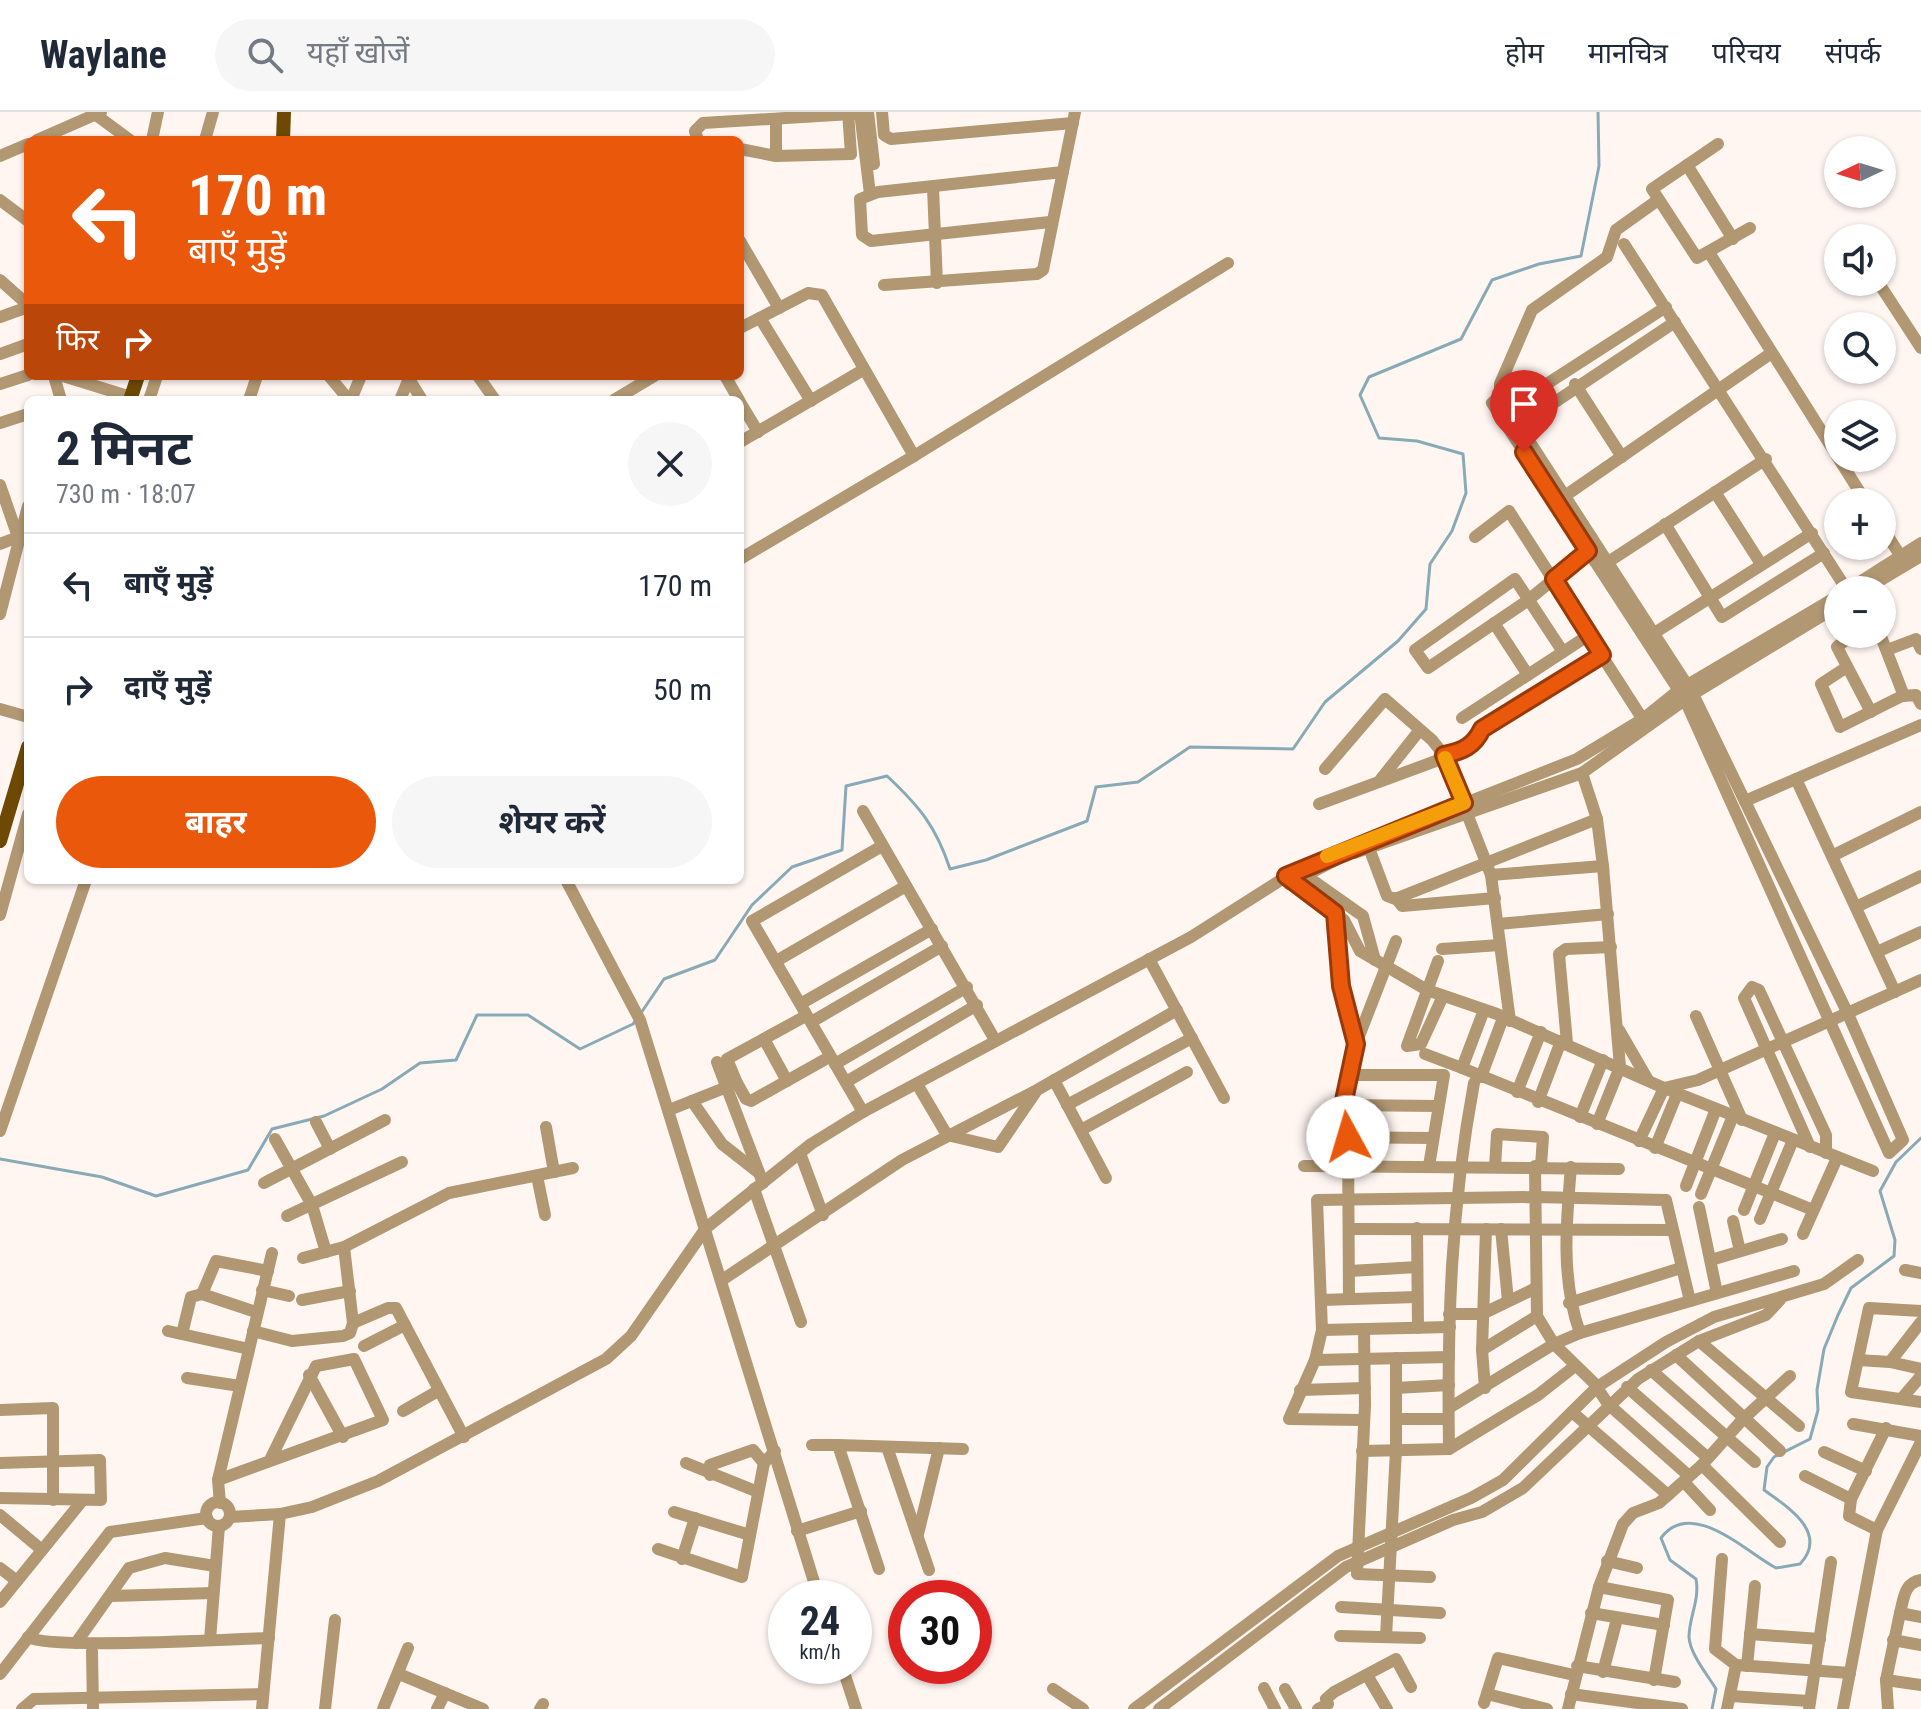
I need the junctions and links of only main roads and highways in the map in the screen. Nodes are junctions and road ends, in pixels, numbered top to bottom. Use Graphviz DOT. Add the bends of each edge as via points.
graph roads {
  1 [pos="284,112"];
  2 [pos="283,136"];
  3 [pos="24,760"];
  4 [pos="0,841"];
  1 -- 2 [label="main road"];
  3 -- 4 [label="main road"];
}
